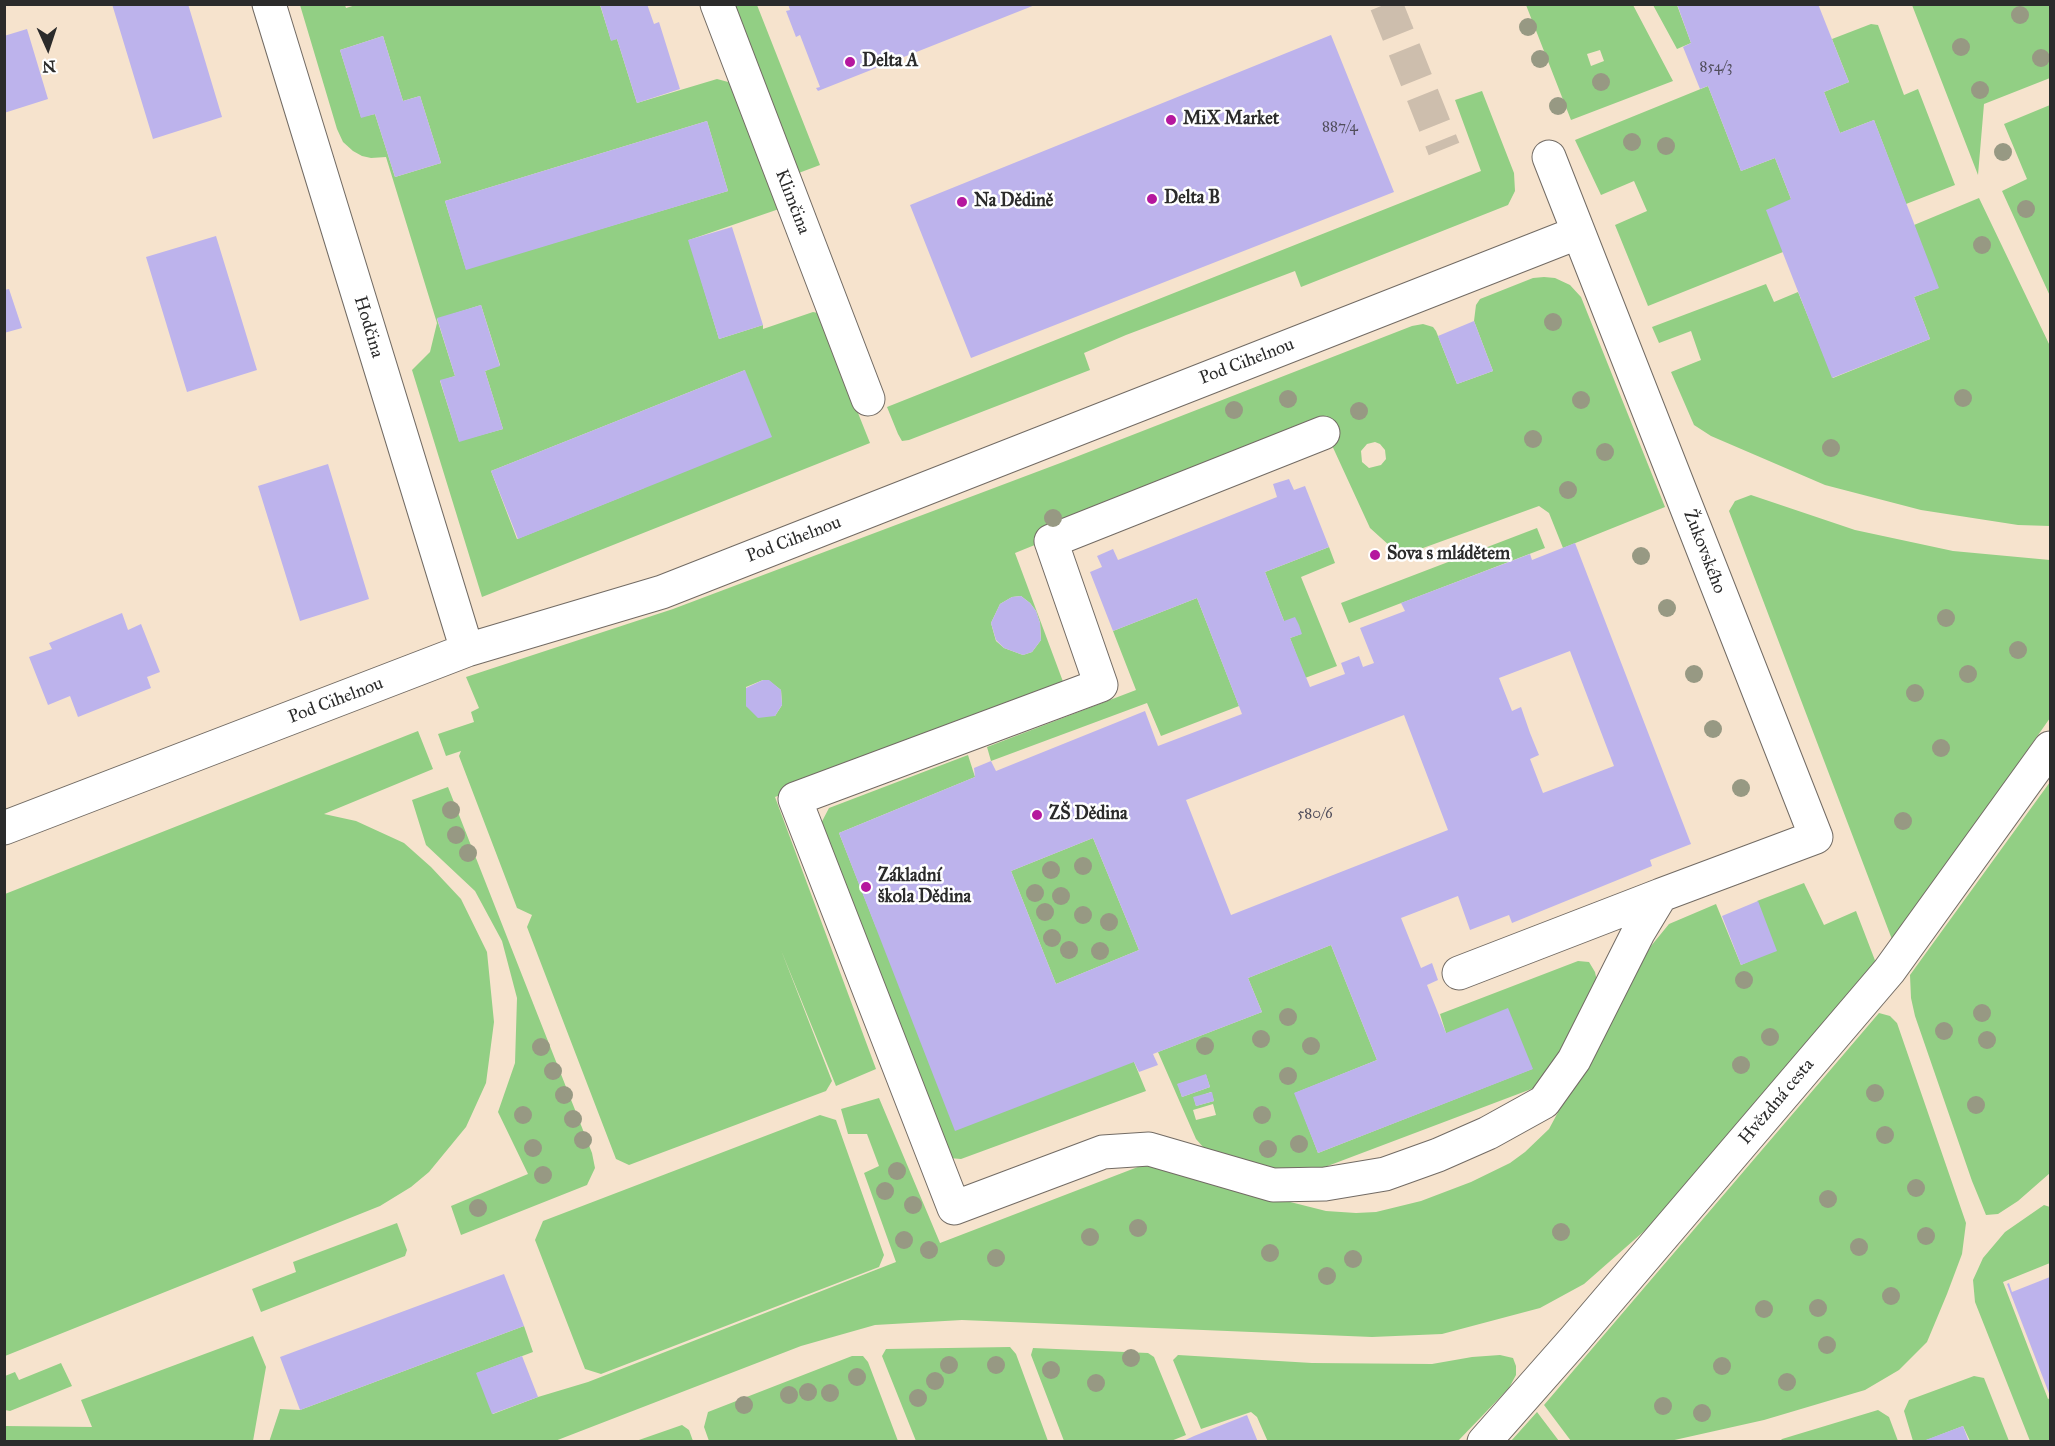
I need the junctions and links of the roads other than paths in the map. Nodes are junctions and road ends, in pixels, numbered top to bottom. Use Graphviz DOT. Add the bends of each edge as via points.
graph roads {
  1 [pos="269,4"];
  2 [pos="717,4"];
  3 [pos="1549,158"];
  4 [pos="1577,233"];
  5 [pos="868,399"];
  6 [pos="1323,433"];
  7 [pos="467,650"];
  8 [pos="2050,748"];
  9 [pos="4,828"];
  10 [pos="1661,895"];
  11 [pos="1459,973"];
  12 [pos="1484,1442"];
  1 -- 7 [label="street, Hodčina"];
  2 -- 5 [label="street, Klimčina"];
  3 -- 4 [label="street, Žukovského"];
  4 -- 7 [label="street, Pod Cihelnou" via="662,592"];
  4 -- 10 [label="street, Žukovského" via="1816,837"];
  6 -- 10 [label="street" via="1051,541 1101,685 795,799 954,1208 1103,1152 1149,1149 1273,1185 1325,1184 1384,1174 1488,1133 1544,1102 1574,1060"];
  7 -- 9 [label="street, Pod Cihelnou"];
  8 -- 12 [label="street, Hvězdná cesta" via="1889,971"];
  10 -- 11 [label="street"];
}
